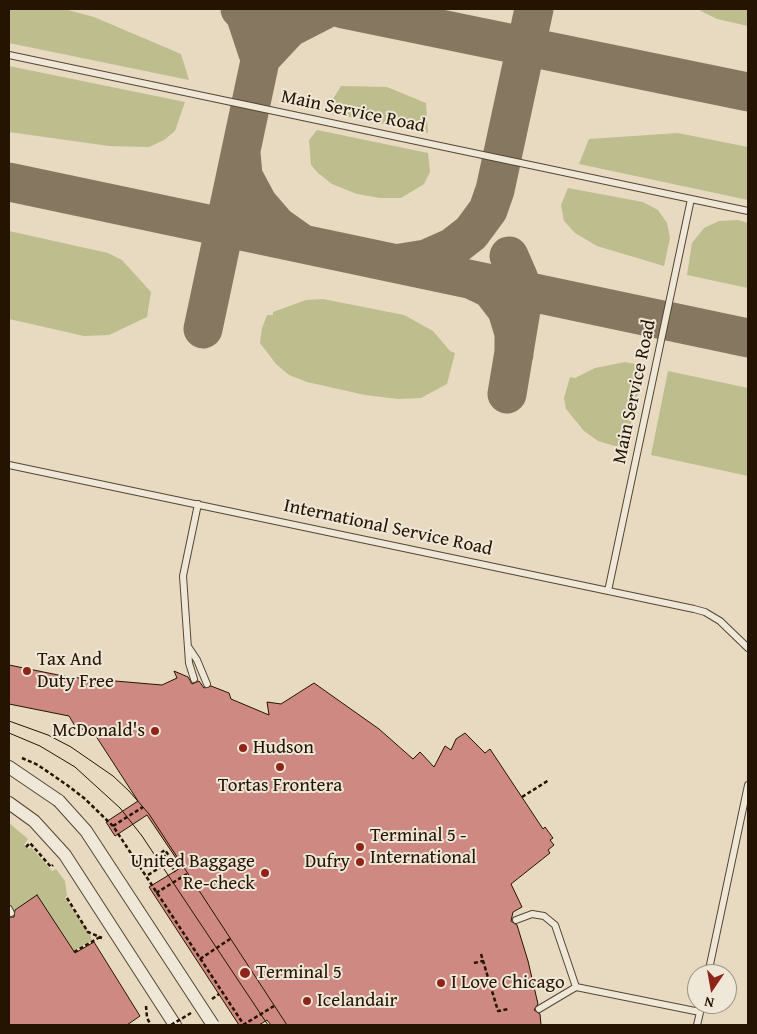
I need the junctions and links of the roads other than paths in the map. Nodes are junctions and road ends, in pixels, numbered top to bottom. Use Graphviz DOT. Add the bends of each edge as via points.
graph roads {
  1 [pos="9,55"];
  2 [pos="691,199"];
  3 [pos="748,211"];
  4 [pos="9,465"];
  5 [pos="198,504"];
  6 [pos="608,591"];
  7 [pos="189,648"];
  8 [pos="748,648"];
  9 [pos="194,679"];
  10 [pos="207,684"];
  11 [pos="9,767"];
  12 [pos="748,785"];
  13 [pos="9,803"];
  14 [pos="516,920"];
  15 [pos="710,964"];
  16 [pos="576,987"];
  17 [pos="539,1009"];
  18 [pos="687,1009"];
  19 [pos="176,1025"];
  20 [pos="213,1025"];
  1 -- 2 [label="lane, Main Service Road"];
  2 -- 3 [label="lane, Main Service Road"];
  2 -- 6 [label="lane, Main Service Road"];
  4 -- 5 [label="lane, International Service Road"];
  5 -- 6 [label="lane, International Service Road"];
  5 -- 7 [label="lane" via="183,576"];
  6 -- 8 [label="lane, International Service Road" via="705,612 735,633"];
  7 -- 9 [label="lane"];
  7 -- 10 [label="lane"];
  11 -- 20 [label="street, bridge" via="59,801 86,831"];
  12 -- 15 [label="lane"];
  13 -- 19 [label="street" via="34,821 66,856"];
  14 -- 16 [label="lane" via="532,914 544,916 555,925"];
  16 -- 17 [label="lane"];
  16 -- 18 [label="lane"];
}
